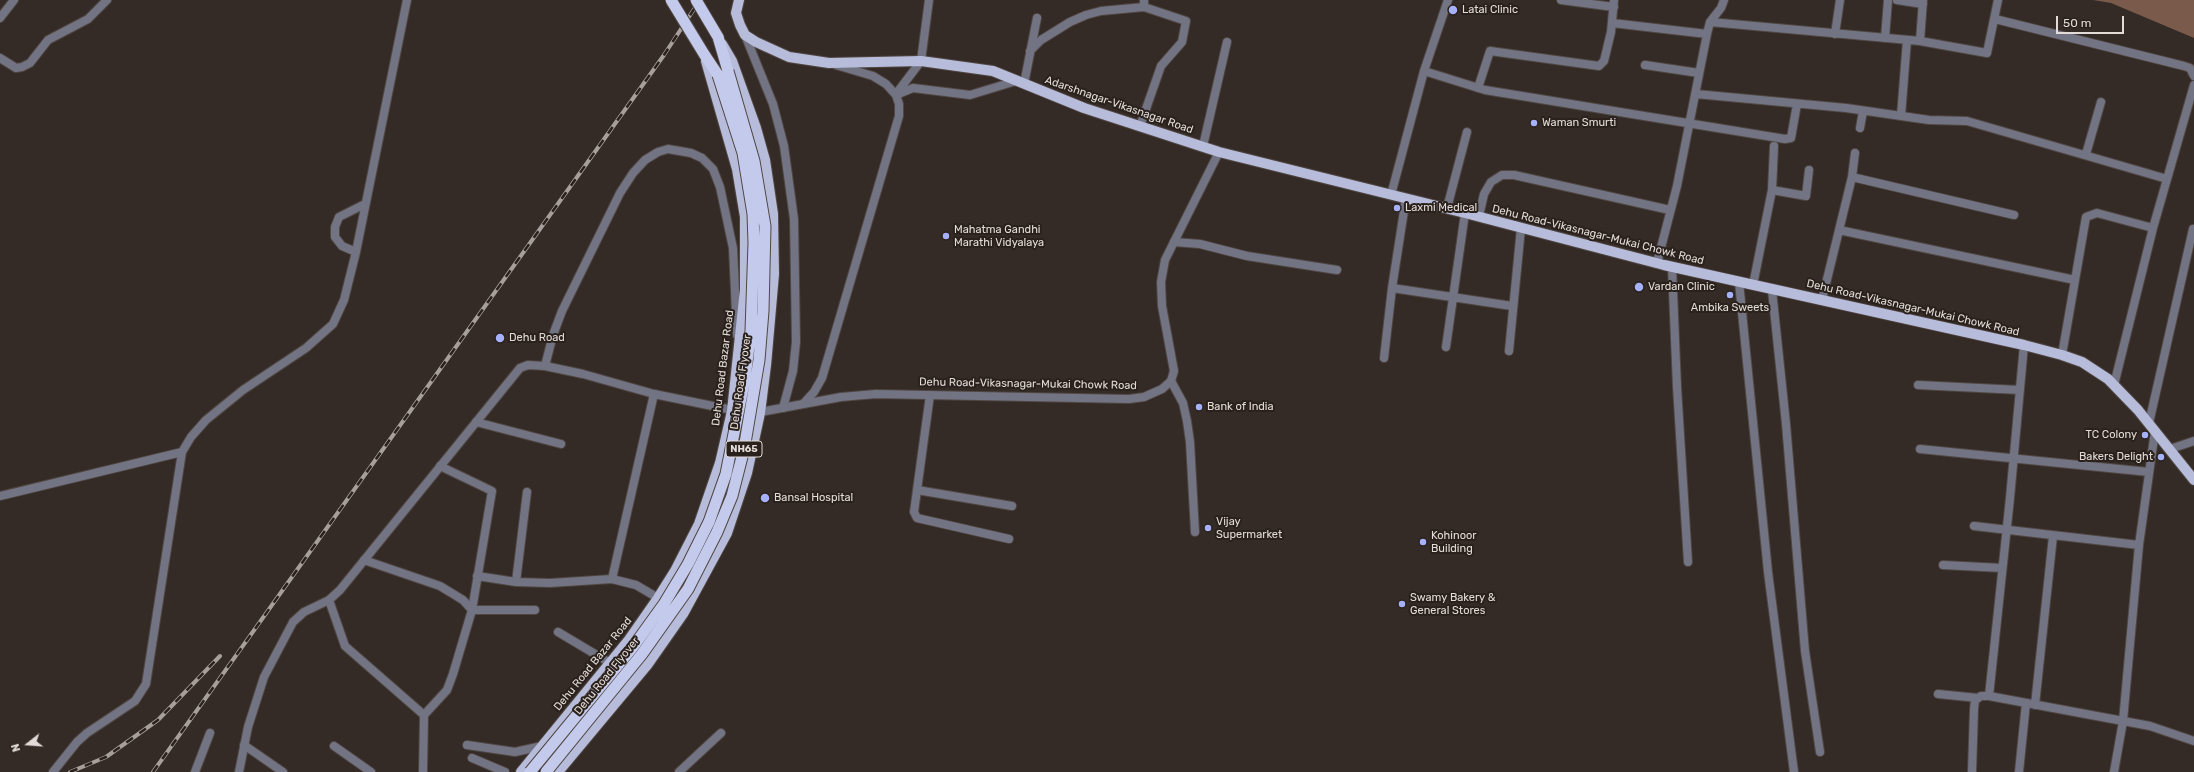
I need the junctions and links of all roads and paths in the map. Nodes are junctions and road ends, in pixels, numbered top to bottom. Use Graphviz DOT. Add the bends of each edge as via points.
graph roads {
  1 [pos="14,0"];
  2 [pos="107,0"];
  3 [pos="407,0"];
  4 [pos="671,0"];
  5 [pos="696,0"];
  6 [pos="739,0"];
  7 [pos="929,0"];
  8 [pos="1448,0"];
  9 [pos="1561,0"];
  10 [pos="1724,0"];
  11 [pos="1840,0"];
  12 [pos="1888,0"];
  13 [pos="1897,0"];
  14 [pos="1998,0"];
  15 [pos="1923,2"];
  16 [pos="1144,3"];
  17 [pos="1614,4"];
  18 [pos="0,18"];
  19 [pos="1037,18"];
  20 [pos="1995,19"];
  21 [pos="1710,22"];
  22 [pos="1612,23"];
  23 [pos="1707,34"];
  24 [pos="1835,34"];
  25 [pos="745,35"];
  26 [pos="718,37"];
  27 [pos="1885,38"];
  28 [pos="1907,40"];
  29 [pos="1920,41"];
  30 [pos="1227,42"];
  31 [pos="1030,52"];
  32 [pos="704,54"];
  33 [pos="0,58"];
  34 [pos="921,61"];
  35 [pos="830,62"];
  36 [pos="1645,65"];
  37 [pos="1424,71"];
  38 [pos="723,73"];
  39 [pos="1699,73"];
  40 [pos="2194,76"];
  41 [pos="1020,82"];
  42 [pos="2194,86"];
  43 [pos="1478,88"];
  44 [pos="896,94"];
  45 [pos="1696,94"];
  46 [pos="2100,102"];
  47 [pos="1798,104"];
  48 [pos="1863,111"];
  49 [pos="1901,116"];
  50 [pos="1690,124"];
  51 [pos="1140,126"];
  52 [pos="1860,128"];
  53 [pos="1467,132"];
  54 [pos="1203,146"];
  55 [pos="1774,146"];
  56 [pos="1219,152"];
  57 [pos="1855,153"];
  58 [pos="2086,154"];
  59 [pos="1809,170"];
  60 [pos="1852,177"];
  61 [pos="2167,179"];
  62 [pos="1772,190"];
  63 [pos="1391,195"];
  64 [pos="1406,198"];
  65 [pos="365,204"];
  66 [pos="1447,208"];
  67 [pos="1670,210"];
  68 [pos="1465,213"];
  69 [pos="2014,215"];
  70 [pos="1479,216"];
  71 [pos="1521,228"];
  72 [pos="2153,228"];
  73 [pos="2194,229"];
  74 [pos="1839,230"];
  75 [pos="1174,242"];
  76 [pos="356,252"];
  77 [pos="1656,263"];
  78 [pos="1672,267"];
  79 [pos="1337,270"];
  80 [pos="2075,280"];
  81 [pos="1739,282"];
  82 [pos="1753,285"];
  83 [pos="1392,288"];
  84 [pos="1772,290"];
  85 [pos="1452,297"];
  86 [pos="1822,300"];
  87 [pos="1512,306"];
  88 [pos="2024,345"];
  89 [pos="1446,347"];
  90 [pos="1509,351"];
  91 [pos="738,352"];
  92 [pos="2062,355"];
  93 [pos="1384,358"];
  94 [pos="545,366"];
  95 [pos="1170,381"];
  96 [pos="1918,385"];
  97 [pos="2114,385"];
  98 [pos="2020,390"];
  99 [pos="654,394"];
  100 [pos="930,395"];
  101 [pos="804,403"];
  102 [pos="783,408"];
  103 [pos="732,411"];
  104 [pos="760,413"];
  105 [pos="476,422"];
  106 [pos="2152,427"];
  107 [pos="2194,441"];
  108 [pos="561,444"];
  109 [pos="1920,449"];
  110 [pos="2170,449"];
  111 [pos="182,452"];
  112 [pos="2014,457"];
  113 [pos="440,466"];
  114 [pos="2149,472"];
  115 [pos="2194,480"];
  116 [pos="917,490"];
  117 [pos="526,492"];
  118 [pos="0,496"];
  119 [pos="1012,506"];
  120 [pos="1974,526"];
  121 [pos="2007,530"];
  122 [pos="1195,532"];
  123 [pos="2053,536"];
  124 [pos="1009,539"];
  125 [pos="2139,545"];
  126 [pos="364,560"];
  127 [pos="1688,562"];
  128 [pos="1943,565"];
  129 [pos="2002,568"];
  130 [pos="477,576"];
  131 [pos="612,579"];
  132 [pos="516,582"];
  133 [pos="658,598"];
  134 [pos="329,600"];
  135 [pos="472,610"];
  136 [pos="535,610"];
  137 [pos="558,632"];
  138 [pos="610,663"];
  139 [pos="1938,694"];
  140 [pos="1989,696"];
  141 [pos="1978,698"];
  142 [pos="2026,703"];
  143 [pos="2035,705"];
  144 [pos="424,715"];
  145 [pos="2123,721"];
  146 [pos="210,733"];
  147 [pos="721,733"];
  148 [pos="2194,741"];
  149 [pos="244,745"];
  150 [pos="467,745"];
  151 [pos="334,746"];
  152 [pos="542,746"];
  153 [pos="1820,752"];
  154 [pos="472,758"];
  155 [pos="53,772"];
  156 [pos="194,772"];
  157 [pos="239,772"];
  158 [pos="283,772"];
  159 [pos="371,772"];
  160 [pos="423,772"];
  161 [pos="505,772"];
  162 [pos="521,772"];
  163 [pos="530,772"];
  164 [pos="546,772"];
  165 [pos="558,772"];
  166 [pos="679,772"];
  167 [pos="1794,772"];
  168 [pos="1972,772"];
  169 [pos="2019,772"];
  170 [pos="2114,772"];
  1 -- 18 [label="street"];
  2 -- 33 [label="street" via="88,19 48,40 30,63 16,68"];
  3 -- 65 [label="street"];
  4 -- 32 [label="highway, Dehu Road Flyover, bridge"];
  5 -- 26 [label="highway, NH65, bridge"];
  6 -- 25 [label="main road" via="736,13"];
  7 -- 34 [label="street"];
  8 -- 37 [label="street"];
  9 -- 17 [label="street"];
  10 -- 21 [label="street"];
  11 -- 24 [label="street"];
  12 -- 27 [label="street"];
  13 -- 15 [label="street"];
  14 -- 20 [label="street"];
  15 -- 29 [label="street"];
  16 -- 31 [label="street" via="1086,15 1041,40"];
  16 -- 51 [label="street" via="1186,21 1182,42 1161,66"];
  17 -- 22 [label="street"];
  19 -- 31 [label="street"];
  20 -- 29 [label="street" via="1987,53"];
  20 -- 40 [label="street" via="2184,66 2190,68"];
  21 -- 23 [label="street"];
  21 -- 24 [label="street"];
  22 -- 23 [label="street"];
  22 -- 43 [label="street" via="1604,61 1600,66 1490,50"];
  23 -- 39 [label="street"];
  24 -- 27 [label="street"];
  25 -- 35 [label="main road, Adarshnagar-Vikasnagar Road" via="788,57"];
  25 -- 102 [label="street" via="773,104 784,146 794,219 796,342 793,371"];
  26 -- 38 [label="highway, Dehu Road Flyover / NH65"];
  26 -- 104 [label="main road" via="732,61 756,128 765,160 773,214 774,274"];
  27 -- 28 [label="street"];
  28 -- 29 [label="street"];
  28 -- 49 [label="street"];
  30 -- 54 [label="street"];
  31 -- 41 [label="street"];
  32 -- 38 [label="highway, Dehu Road Flyover / NH65"];
  32 -- 91 [label="main road, Dehu Road Bazar Road" via="737,169 744,218 745,289"];
  34 -- 35 [label="main road, Adarshnagar-Vikasnagar Road"];
  34 -- 41 [label="main road, Adarshnagar-Vikasnagar Road" via="994,71"];
  34 -- 44 [label="street"];
  35 -- 44 [label="street" via="873,76"];
  36 -- 39 [label="street"];
  37 -- 43 [label="street"];
  37 -- 63 [label="street"];
  38 -- 163 [label="highway, Dehu Road Flyover / NH65, bridge" via="743,153 753,214 754,243 751,331 745,378 726,474 709,522 664,604 633,647"];
  38 -- 164 [label="highway, Dehu Road Flyover / NH65, bridge" via="754,161 765,226 759,360 742,456 732,496 718,532 688,589 642,654"];
  39 -- 45 [label="street"];
  41 -- 44 [label="street" via="970,95 913,88"];
  41 -- 51 [label="main road, Adarshnagar-Vikasnagar Road" via="1084,108"];
  42 -- 61 [label="street"];
  43 -- 50 [label="street"];
  44 -- 101 [label="street" via="899,104 897,128 822,378"];
  45 -- 47 [label="street"];
  45 -- 50 [label="street"];
  46 -- 58 [label="street"];
  47 -- 48 [label="street"];
  47 -- 50 [label="street" via="1792,134 1788,139"];
  48 -- 49 [label="street"];
  48 -- 52 [label="street"];
  49 -- 58 [label="street" via="1938,121 1967,121"];
  50 -- 67 [label="street"];
  51 -- 54 [label="main road, Adarshnagar-Vikasnagar Road"];
  53 -- 66 [label="street"];
  54 -- 56 [label="main road, Adarshnagar-Vikasnagar Road"];
  55 -- 62 [label="street"];
  56 -- 63 [label="main road, Dehu Road-Vikasnagar-Mukai Chowk Road"];
  56 -- 75 [label="street"];
  57 -- 60 [label="street"];
  58 -- 61 [label="street"];
  59 -- 62 [label="street" via="1806,196"];
  60 -- 69 [label="street"];
  60 -- 74 [label="street"];
  61 -- 72 [label="street"];
  62 -- 82 [label="street"];
  63 -- 64 [label="main road, Dehu Road-Vikasnagar-Mukai Chowk Road"];
  64 -- 66 [label="main road, Dehu Road-Vikasnagar-Mukai Chowk Road"];
  64 -- 83 [label="street"];
  65 -- 76 [label="street"];
  65 -- 76 [label="street" via="339,217 335,227 335,237 342,246"];
  66 -- 68 [label="main road, Dehu Road-Vikasnagar-Mukai Chowk Road"];
  67 -- 70 [label="street" via="1514,176 1502,176 1491,182 1484,194"];
  67 -- 77 [label="street"];
  68 -- 70 [label="main road, Dehu Road-Vikasnagar-Mukai Chowk Road"];
  68 -- 85 [label="street"];
  70 -- 71 [label="main road, Dehu Road-Vikasnagar-Mukai Chowk Road"];
  71 -- 77 [label="main road, Dehu Road-Vikasnagar-Mukai Chowk Road"];
  71 -- 87 [label="street"];
  72 -- 80 [label="street" via="2097,212 2086,216"];
  72 -- 97 [label="street"];
  73 -- 106 [label="street"];
  74 -- 80 [label="street"];
  74 -- 86 [label="street"];
  75 -- 79 [label="street" via="1200,244 1247,256"];
  75 -- 95 [label="street" via="1165,260 1160,282 1174,371"];
  76 -- 111 [label="street" via="344,300 333,324 306,348 243,390 206,420"];
  77 -- 78 [label="main road, Dehu Road-Vikasnagar-Mukai Chowk Road"];
  78 -- 81 [label="main road, Dehu Road-Vikasnagar-Mukai Chowk Road"];
  78 -- 127 [label="street" via="1676,387"];
  80 -- 92 [label="street"];
  81 -- 82 [label="main road, Dehu Road-Vikasnagar-Mukai Chowk Road"];
  81 -- 167 [label="street" via="1768,572"];
  82 -- 84 [label="main road, Dehu Road-Vikasnagar-Mukai Chowk Road"];
  83 -- 85 [label="street"];
  83 -- 93 [label="street"];
  84 -- 86 [label="main road, Dehu Road-Vikasnagar-Mukai Chowk Road"];
  84 -- 153 [label="street" via="1805,651"];
  85 -- 87 [label="street"];
  85 -- 89 [label="street"];
  86 -- 88 [label="main road, Dehu Road-Vikasnagar-Mukai Chowk Road"];
  87 -- 90 [label="street"];
  88 -- 92 [label="main road, Dehu Road-Vikasnagar-Mukai Chowk Road"];
  88 -- 98 [label="street"];
  91 -- 94 [label="street" via="733,248 720,187 713,168 702,158 691,152 668,149 645,160 620,193 562,311 552,335"];
  91 -- 103 [label="main road, Dehu Road Bazar Road"];
  92 -- 97 [label="main road, Dehu Road-Vikasnagar-Mukai Chowk Road" via="2095,369"];
  94 -- 99 [label="street, Dehu Road-Vikasnagar-Mukai Chowk Road"];
  94 -- 105 [label="street, Dehu Road-Vikasnagar-Mukai Chowk Road" via="528,365 520,368"];
  95 -- 100 [label="street, Dehu Road-Vikasnagar-Mukai Chowk Road" via="1162,389 1129,400"];
  95 -- 122 [label="street" via="1183,403 1187,421"];
  96 -- 98 [label="street"];
  97 -- 106 [label="main road, Dehu Road-Vikasnagar-Mukai Chowk Road"];
  98 -- 112 [label="street"];
  99 -- 103 [label="street, Dehu Road-Vikasnagar-Mukai Chowk Road"];
  99 -- 131 [label="street"];
  100 -- 101 [label="street, Dehu Road-Vikasnagar-Mukai Chowk Road" via="876,394"];
  100 -- 116 [label="street"];
  101 -- 102 [label="street, Dehu Road-Vikasnagar-Mukai Chowk Road"];
  102 -- 104 [label="street, Dehu Road-Vikasnagar-Mukai Chowk Road"];
  103 -- 104 [label="street, Dehu Road-Vikasnagar-Mukai Chowk Road"];
  103 -- 133 [label="main road, Dehu Road Bazar Road" via="708,501 686,549"];
  104 -- 165 [label="main road" via="738,503 727,533 705,575 683,614 648,664"];
  105 -- 108 [label="street"];
  105 -- 113 [label="street, Dehu Road-Vikasnagar-Mukai Chowk Road"];
  106 -- 110 [label="main road, Dehu Road-Vikasnagar-Mukai Chowk Road"];
  106 -- 114 [label="street"];
  107 -- 110 [label="street"];
  109 -- 112 [label="street"];
  110 -- 115 [label="main road, Dehu Road-Vikasnagar-Mukai Chowk Road"];
  111 -- 118 [label="street"];
  111 -- 155 [label="street" via="146,684 135,701 77,742"];
  112 -- 114 [label="street"];
  112 -- 121 [label="street"];
  113 -- 126 [label="street, Dehu Road-Vikasnagar-Mukai Chowk Road"];
  113 -- 130 [label="street" via="492,491"];
  114 -- 125 [label="street"];
  116 -- 119 [label="street"];
  116 -- 124 [label="street" via="914,512 917,518"];
  117 -- 132 [label="street"];
  120 -- 121 [label="street"];
  121 -- 123 [label="street"];
  121 -- 129 [label="street"];
  123 -- 125 [label="street"];
  123 -- 143 [label="street"];
  125 -- 145 [label="street"];
  126 -- 134 [label="street, Dehu Road-Vikasnagar-Mukai Chowk Road"];
  126 -- 135 [label="street" via="440,586 463,600"];
  128 -- 129 [label="street"];
  129 -- 140 [label="street"];
  130 -- 132 [label="street"];
  130 -- 135 [label="street"];
  131 -- 132 [label="street" via="563,583"];
  131 -- 133 [label="street" via="636,585"];
  133 -- 138 [label="main road, Dehu Road Bazar Road"];
  134 -- 144 [label="street" via="346,646"];
  134 -- 149 [label="street, Dehu Road-Vikasnagar-Mukai Chowk Road" via="304,612 293,622 264,677"];
  135 -- 136 [label="street"];
  135 -- 144 [label="street" via="447,690"];
  137 -- 138 [label="street"];
  138 -- 152 [label="main road, Dehu Road Bazar Road"];
  139 -- 141 [label="street"];
  140 -- 141 [label="street"];
  140 -- 142 [label="street"];
  141 -- 168 [label="street" via="1975,700 1974,709"];
  142 -- 143 [label="street"];
  142 -- 169 [label="street"];
  143 -- 145 [label="street"];
  144 -- 160 [label="street"];
  145 -- 148 [label="street" via="2150,726"];
  145 -- 170 [label="street"];
  146 -- 156 [label="street"];
  147 -- 166 [label="street"];
  149 -- 157 [label="street, Dehu Road-Vikasnagar-Mukai Chowk Road"];
  149 -- 158 [label="street"];
  150 -- 152 [label="street" via="515,752"];
  151 -- 159 [label="street"];
  152 -- 162 [label="main road, Dehu Road Bazar Road"];
  154 -- 161 [label="street"];
}
